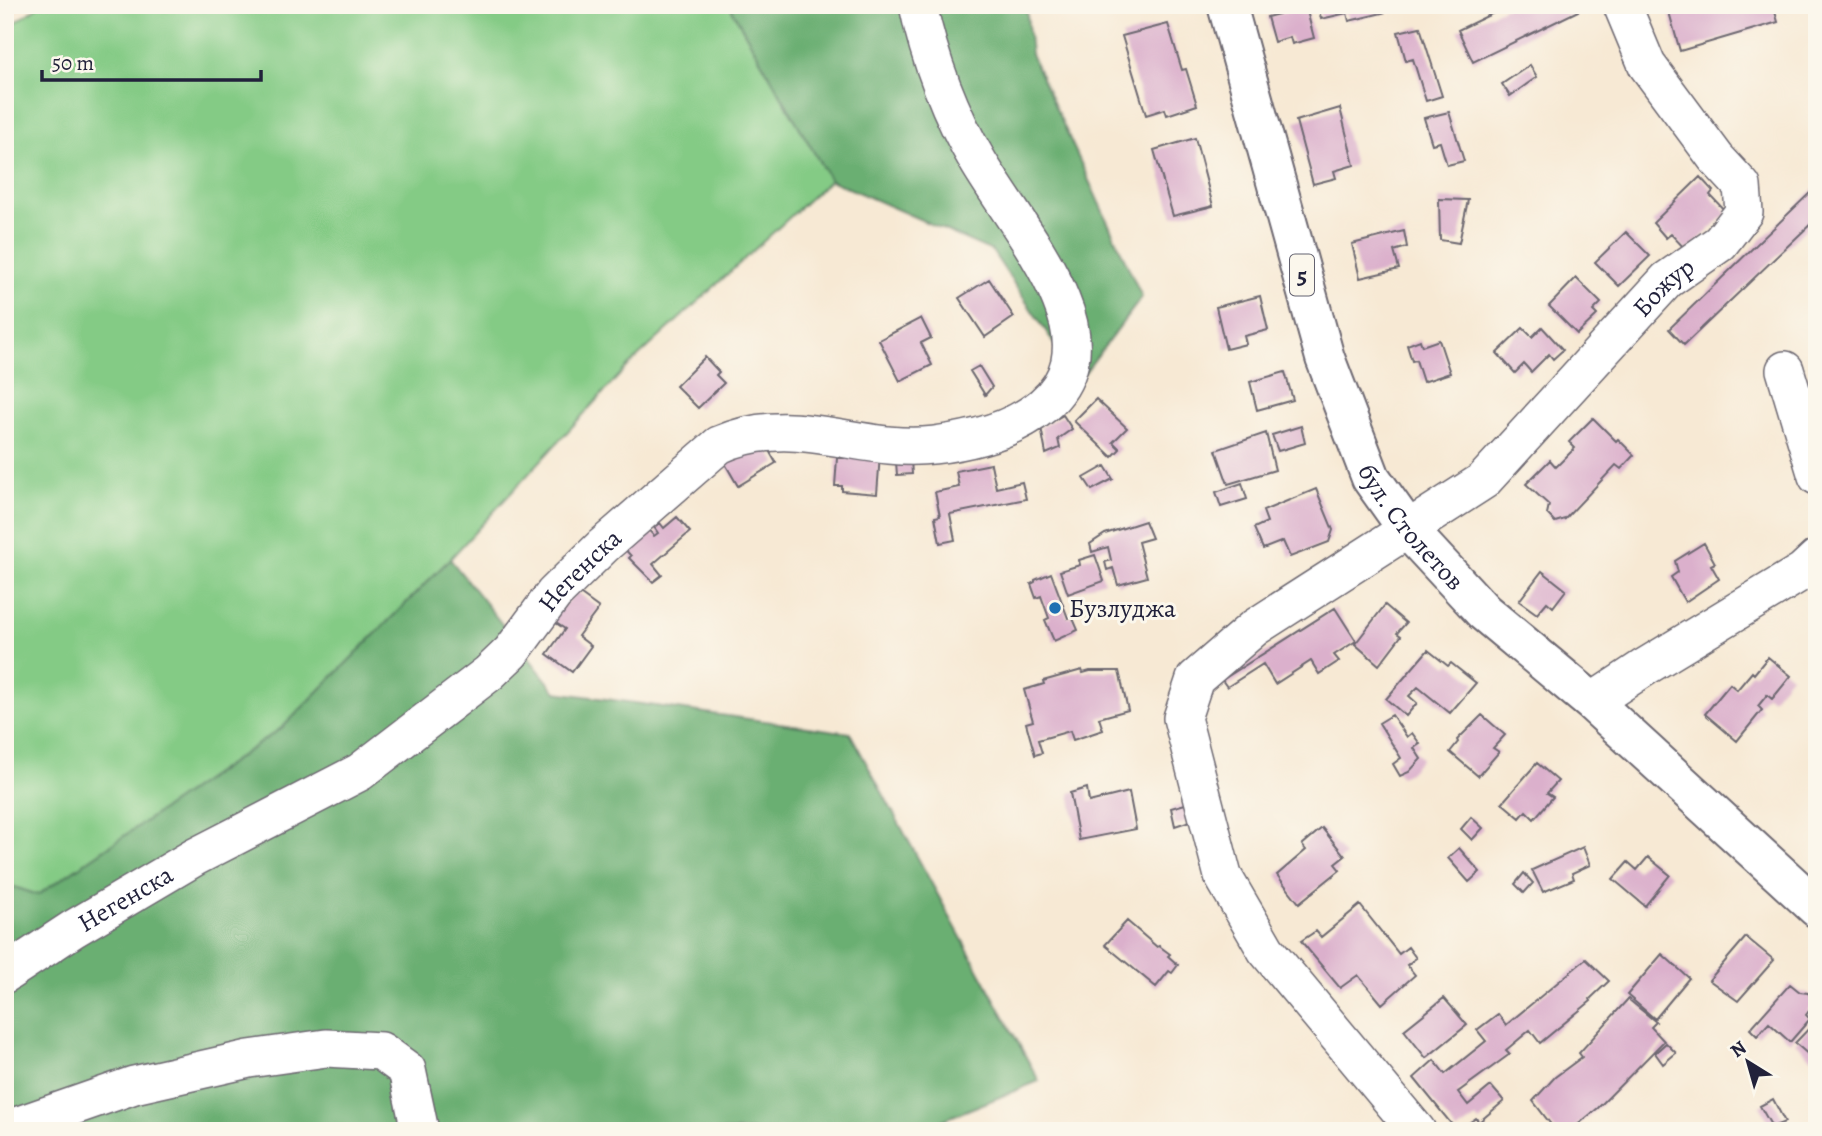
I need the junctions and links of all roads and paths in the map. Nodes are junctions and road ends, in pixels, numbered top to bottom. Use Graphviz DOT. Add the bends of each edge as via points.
graph roads {
  1 [pos="918,5"];
  2 [pos="1227,5"];
  3 [pos="1622,5"];
  4 [pos="1785,370"];
  5 [pos="1817,476"];
  6 [pos="1408,530"];
  7 [pos="1817,558"];
  8 [pos="1592,702"];
  9 [pos="1817,908"];
  10 [pos="5,974"];
  11 [pos="5,1130"];
  12 [pos="420,1131"];
  13 [pos="1416,1131"];
  1 -- 10 [label="street, Негенска" via="950,103 978,161 1061,299 1069,323 1069,370 1043,408 981,437 933,445 908,447 776,430 719,445 554,594 511,652 489,673 360,772 195,857"];
  2 -- 6 [label="main road, бул. Столетов / 5" via="1325,358 1371,478"];
  3 -- 6 [label="street, Божур" via="1647,65 1742,186 1744,212 1720,243 1667,280 1483,481"];
  4 -- 5 [label="street"];
  6 -- 8 [label="main road, бул. Столетов / 5" via="1484,612"];
  6 -- 13 [label="street" via="1254,628 1195,679 1182,718 1223,876 1266,950"];
  7 -- 8 [label="street"];
  8 -- 9 [label="main road, бул. Столетов / 5"];
  11 -- 12 [label="street" via="134,1085 249,1059 326,1048 381,1051 407,1070"];
}
